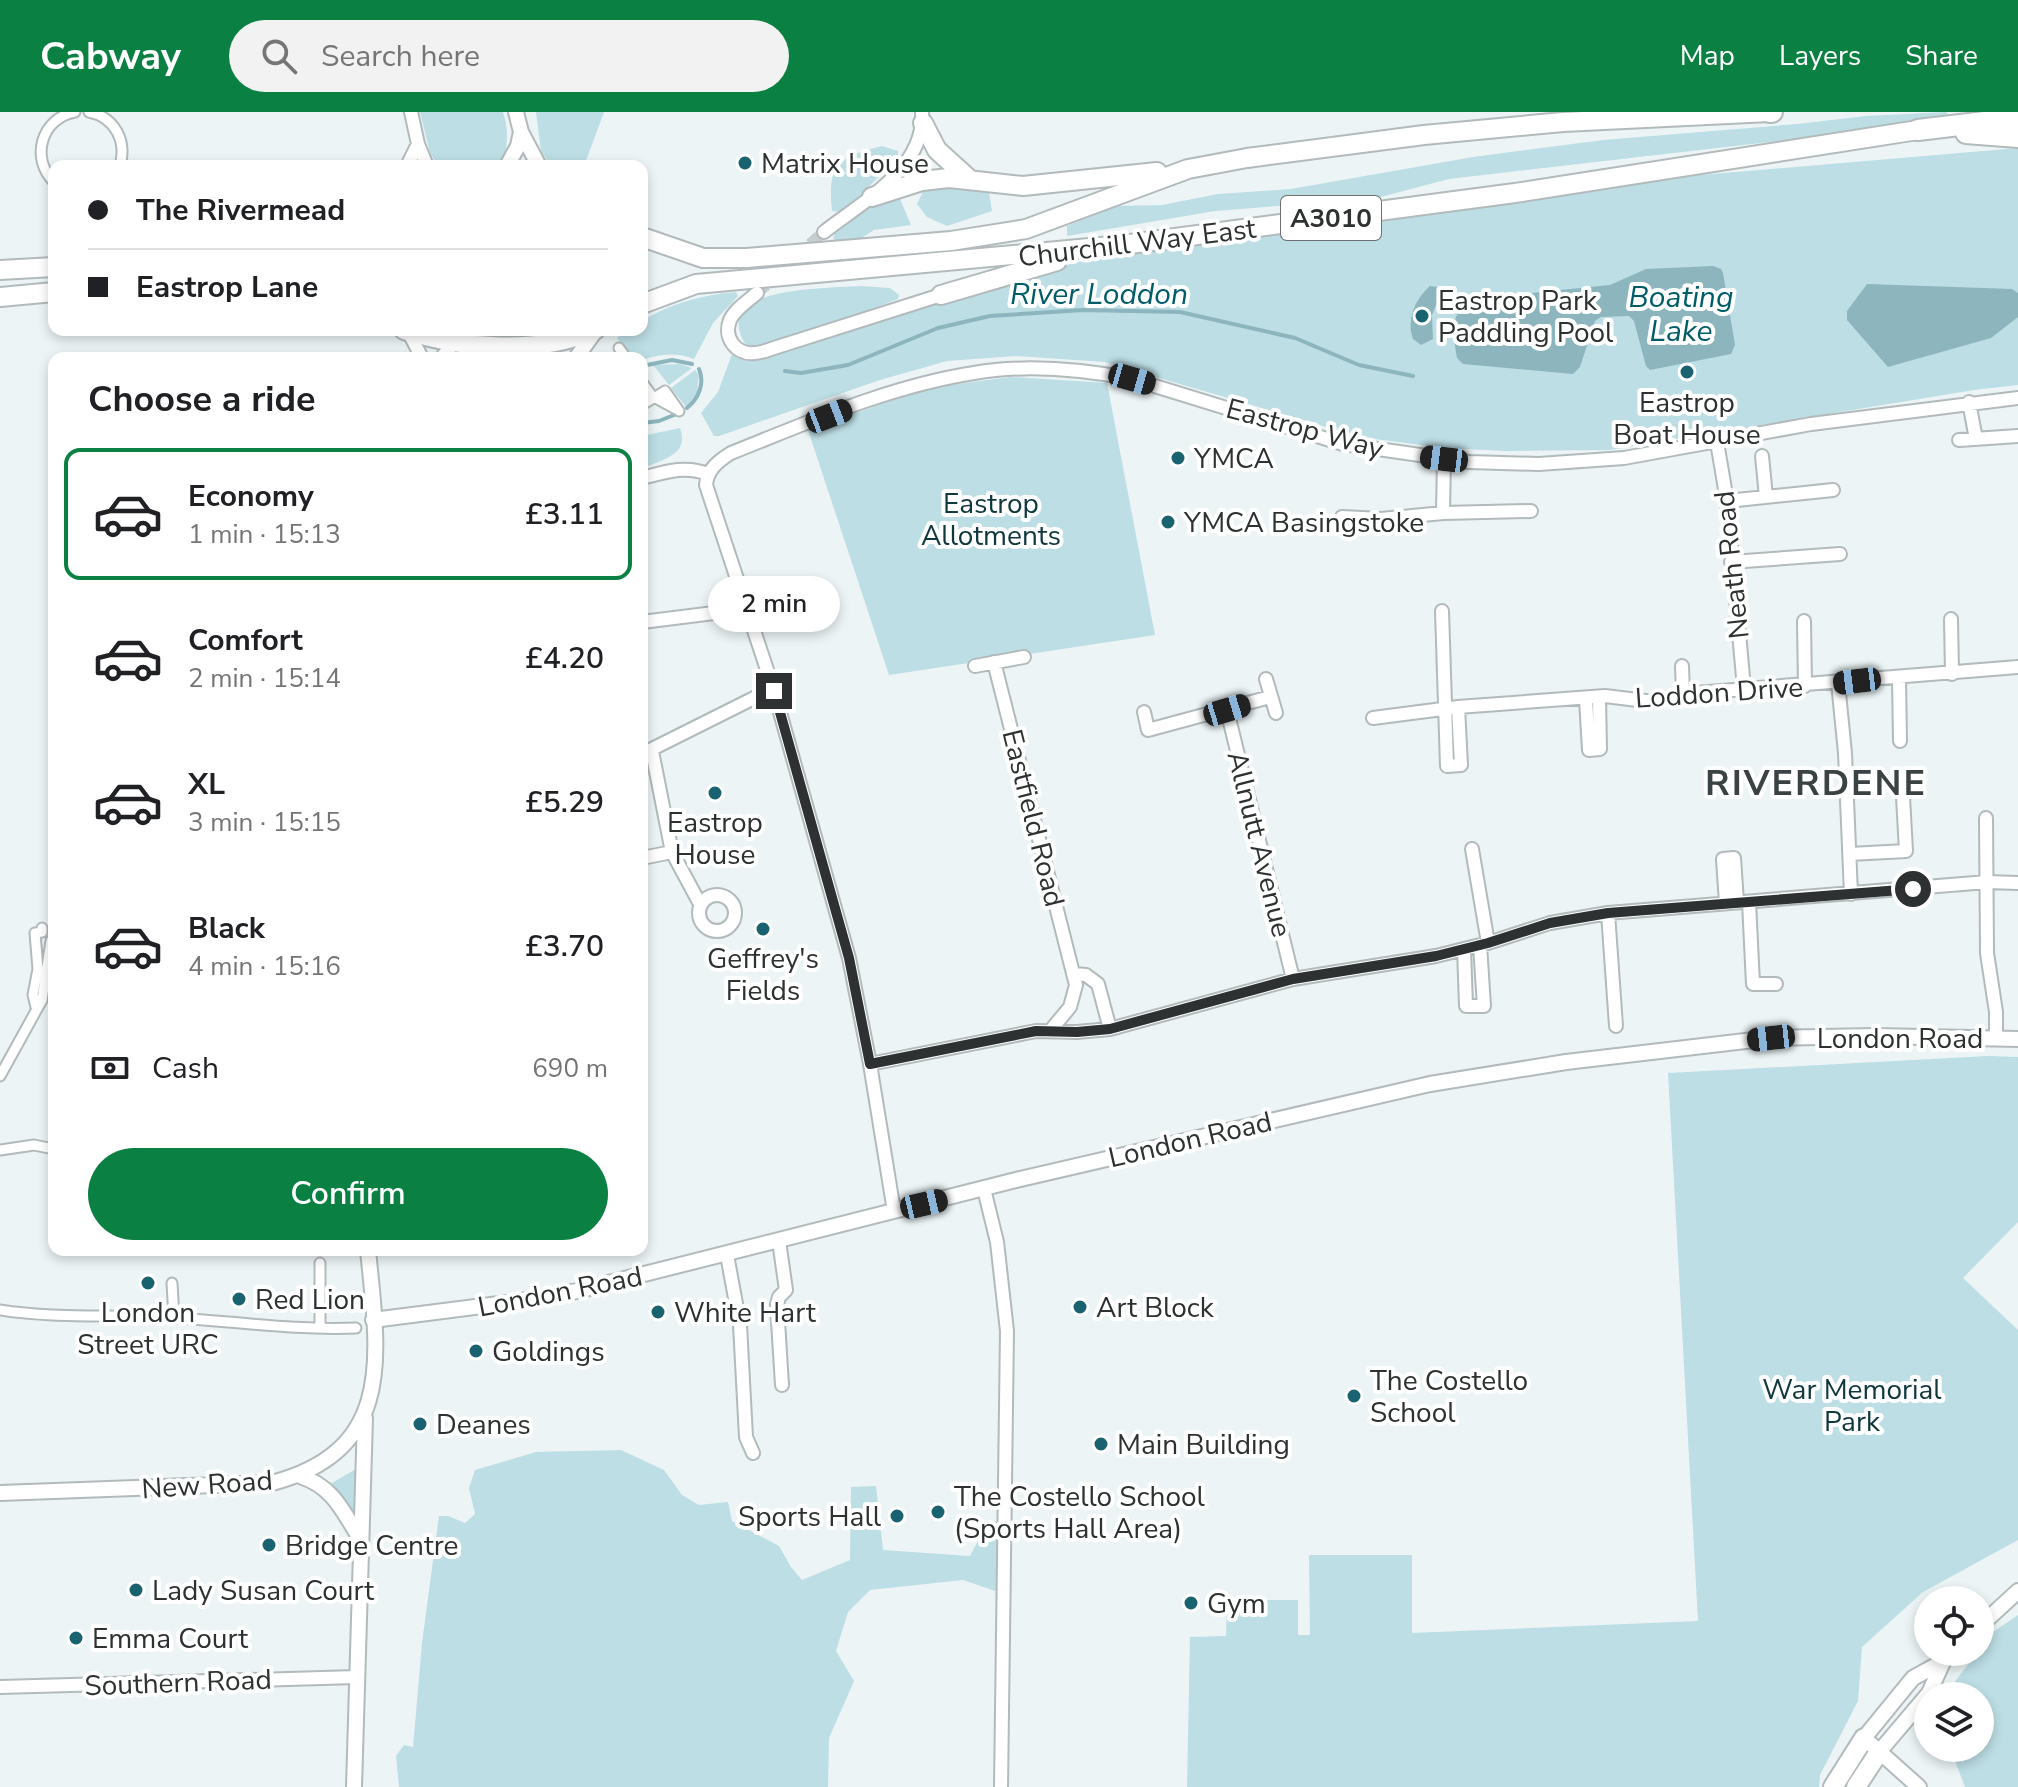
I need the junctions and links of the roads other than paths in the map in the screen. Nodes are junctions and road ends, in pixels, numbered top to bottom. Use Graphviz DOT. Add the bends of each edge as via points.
graph roads {
  1 [pos="75,112"];
  2 [pos="89,112"];
  3 [pos="411,112"];
  4 [pos="1771,112"];
  5 [pos="518,113"];
  6 [pos="922,118"];
  7 [pos="2018,118"];
  8 [pos="1918,130"];
  9 [pos="521,132"];
  10 [pos="2018,137"];
  11 [pos="418,144"];
  12 [pos="120,160"];
  13 [pos="410,160"];
  14 [pos="425,160"];
  15 [pos="510,160"];
  16 [pos="536,160"];
  17 [pos="1188,169"];
  18 [pos="48,174"];
  19 [pos="969,179"];
  20 [pos="872,197"];
  21 [pos="824,232"];
  22 [pos="648,239"];
  23 [pos="1122,245"];
  24 [pos="48,267"];
  25 [pos="0,270"];
  26 [pos="48,293"];
  27 [pos="757,293"];
  28 [pos="941,295"];
  29 [pos="0,297"];
  30 [pos="648,302"];
  31 [pos="428,336"];
  32 [pos="579,336"];
  33 [pos="455,342"];
  34 [pos="619,348"];
  35 [pos="446,352"];
  36 [pos="535,352"];
  37 [pos="622,352"];
  38 [pos="2018,398"];
  39 [pos="1969,402"];
  40 [pos="2018,436"];
  41 [pos="1976,439"];
  42 [pos="1959,440"];
  43 [pos="1717,442"];
  44 [pos="1762,456"];
  45 [pos="1444,459"];
  46 [pos="708,474"];
  47 [pos="648,477"];
  48 [pos="1833,490"];
  49 [pos="1766,497"];
  50 [pos="1727,501"];
  51 [pos="1531,511"];
  52 [pos="1443,513"];
  53 [pos="1342,517"];
  54 [pos="1840,554"];
  55 [pos="1731,562"];
  56 [pos="746,609"];
  57 [pos="1442,611"];
  58 [pos="1951,619"];
  59 [pos="648,621"];
  60 [pos="1804,621"];
  61 [pos="1024,657"];
  62 [pos="994,662"];
  63 [pos="975,666"];
  64 [pos="1682,666"];
  65 [pos="2018,667"];
  66 [pos="1952,674"];
  67 [pos="1899,678"];
  68 [pos="1266,679"];
  69 [pos="1838,683"];
  70 [pos="1805,686"];
  71 [pos="1744,688"];
  72 [pos="774,691"];
  73 [pos="1683,694"];
  74 [pos="1270,697"];
  75 [pos="1451,708"];
  76 [pos="1227,710"];
  77 [pos="1144,712"];
  78 [pos="1276,713"];
  79 [pos="1373,718"];
  80 [pos="1900,741"];
  81 [pos="648,751"];
  82 [pos="648,756"];
  83 [pos="1903,797"];
  84 [pos="1986,818"];
  85 [pos="1472,849"];
  86 [pos="672,852"];
  87 [pos="1850,854"];
  88 [pos="648,857"];
  89 [pos="1987,882"];
  90 [pos="2018,883"];
  91 [pos="1851,894"];
  92 [pos="1737,903"];
  93 [pos="700,904"];
  94 [pos="1608,913"];
  95 [pos="42,928"];
  96 [pos="1484,944"];
  97 [pos="1464,949"];
  98 [pos="48,968"];
  99 [pos="1074,974"];
  100 [pos="1293,979"];
  101 [pos="1776,984"];
  102 [pos="36,1007"];
  103 [pos="1616,1026"];
  104 [pos="1110,1029"];
  105 [pos="1050,1031"];
  106 [pos="1996,1039"];
  107 [pos="2018,1039"];
  108 [pos="870,1064"];
  109 [pos="0,1076"];
  110 [pos="48,1148"];
  111 [pos="0,1150"];
  112 [pos="984,1189"];
  113 [pos="894,1211"];
  114 [pos="779,1241"];
  115 [pos="727,1255"];
  116 [pos="368,1256"];
  117 [pos="320,1263"];
  118 [pos="172,1283"];
  119 [pos="0,1310"];
  120 [pos="174,1318"];
  121 [pos="373,1320"];
  122 [pos="320,1328"];
  123 [pos="356,1328"];
  124 [pos="782,1385"];
  125 [pos="364,1414"];
  126 [pos="753,1453"];
  127 [pos="300,1476"];
  128 [pos="0,1493"];
  129 [pos="362,1542"];
  130 [pos="2018,1591"];
  131 [pos="1994,1613"];
  132 [pos="1933,1666"];
  133 [pos="1943,1666"];
  134 [pos="357,1677"];
  135 [pos="0,1687"];
  136 [pos="1864,1738"];
  137 [pos="1879,1752"];
  138 [pos="354,1787"];
  139 [pos="1001,1787"];
  140 [pos="1833,1787"];
  141 [pos="1856,1787"];
  142 [pos="1919,1787"];
  1 -- 18 [label="street" via="47,129 40,155"];
  2 -- 12 [label="street" via="107,119 116,130 122,142"];
  3 -- 11 [label="street"];
  4 -- 17 [label="main road, Churchill Way East" via="1424,135"];
  5 -- 9 [label="street"];
  6 -- 19 [label="main road" via="937,150"];
  6 -- 20 [label="street" via="911,157"];
  7 -- 8 [label="highway"];
  8 -- 10 [label="highway"];
  8 -- 23 [label="main road, Churchill Way East / A3010" via="1515,193"];
  9 -- 15 [label="street"];
  9 -- 16 [label="street"];
  11 -- 13 [label="street"];
  11 -- 14 [label="street"];
  17 -- 19 [label="main road" via="1023,186"];
  17 -- 22 [label="main road, Churchill Way East" via="1026,229 951,241 703,258"];
  19 -- 20 [label="main road" via="922,181"];
  20 -- 21 [label="street"];
  23 -- 28 [label="main road"];
  23 -- 30 [label="main road, Churchill Way East / A3010" via="696,284"];
  24 -- 25 [label="main road"];
  26 -- 29 [label="main road"];
  27 -- 28 [label="street" via="731,318 727,332 740,351 774,348"];
  31 -- 33 [label="main road"];
  32 -- 36 [label="main road"];
  33 -- 35 [label="street"];
  33 -- 36 [label="main road"];
  34 -- 37 [label="street"];
  38 -- 39 [label="street, Eastrop Way"];
  39 -- 41 [label="street"];
  39 -- 43 [label="street, Eastrop Way"];
  40 -- 41 [label="street"];
  41 -- 42 [label="street"];
  43 -- 45 [label="street, Eastrop Way" via="1577,463"];
  43 -- 50 [label="street, Neath Road"];
  44 -- 49 [label="street"];
  45 -- 46 [label="street, Eastrop Way" via="1343,444 1132,379 1042,369 977,372 895,391 731,453"];
  45 -- 52 [label="street"];
  46 -- 47 [label="street" via="679,469"];
  46 -- 56 [label="street" via="706,485"];
  48 -- 49 [label="street"];
  49 -- 50 [label="street"];
  50 -- 55 [label="street, Neath Road"];
  51 -- 52 [label="street"];
  52 -- 53 [label="street"];
  54 -- 55 [label="street"];
  55 -- 71 [label="street, Neath Road"];
  56 -- 59 [label="street"];
  56 -- 72 [label="street"];
  57 -- 75 [label="street"];
  58 -- 66 [label="street"];
  60 -- 70 [label="street"];
  61 -- 62 [label="street"];
  62 -- 63 [label="street"];
  62 -- 99 [label="street, Eastfield Road"];
  64 -- 73 [label="street"];
  65 -- 66 [label="street, Loddon Drive"];
  66 -- 67 [label="street, Loddon Drive"];
  67 -- 69 [label="street, Loddon Drive"];
  67 -- 80 [label="street"];
  68 -- 74 [label="street, Allnutt Avenue"];
  69 -- 70 [label="street, Loddon Drive"];
  69 -- 87 [label="street"];
  70 -- 71 [label="street, Loddon Drive"];
  71 -- 73 [label="street, Loddon Drive"];
  72 -- 81 [label="street"];
  72 -- 108 [label="street" via="846,944"];
  73 -- 75 [label="street, Loddon Drive" via="1654,702 1605,696"];
  74 -- 76 [label="street"];
  74 -- 78 [label="street, Allnutt Avenue"];
  75 -- 79 [label="street, Loddon Drive"];
  76 -- 77 [label="street" via="1148,730"];
  76 -- 100 [label="street, Allnutt Avenue"];
  82 -- 86 [label="street"];
  83 -- 87 [label="street" via="1906,851"];
  84 -- 89 [label="street"];
  85 -- 96 [label="street"];
  86 -- 88 [label="street"];
  86 -- 93 [label="street"];
  87 -- 91 [label="street"];
  89 -- 90 [label="street"];
  89 -- 91 [label="street"];
  89 -- 106 [label="street" via="1987,953"];
  91 -- 92 [label="street"];
  92 -- 94 [label="street"];
  92 -- 101 [label="street" via="1753,984"];
  94 -- 96 [label="street" via="1550,923"];
  94 -- 103 [label="street"];
  95 -- 102 [label="street" via="35,933"];
  96 -- 97 [label="street"];
  96 -- 97 [label="street" via="1484,1006 1466,1006"];
  97 -- 100 [label="street"];
  98 -- 102 [label="street"];
  99 -- 104 [label="street" via="1098,984"];
  99 -- 105 [label="street, Eastfield Road" via="1073,1001"];
  100 -- 104 [label="street"];
  102 -- 109 [label="street"];
  104 -- 105 [label="street"];
  105 -- 108 [label="street"];
  106 -- 107 [label="street, London Road"];
  106 -- 112 [label="street, London Road" via="1771,1038 1566,1062 1430,1084"];
  108 -- 113 [label="street"];
  110 -- 111 [label="street"];
  112 -- 113 [label="street, London Road"];
  112 -- 139 [label="street" via="1007,1331"];
  113 -- 114 [label="street, London Road"];
  114 -- 115 [label="street, London Road"];
  114 -- 124 [label="street" via="786,1290 777,1305"];
  115 -- 121 [label="street, London Road" via="577,1291"];
  115 -- 126 [label="street" via="740,1325 746,1437"];
  116 -- 121 [label="street, New Road"];
  117 -- 122 [label="street"];
  118 -- 120 [label="street"];
  119 -- 120 [label="street"];
  120 -- 122 [label="street"];
  121 -- 125 [label="street, New Road" via="374,1370"];
  122 -- 123 [label="street"];
  125 -- 127 [label="street, New Road" via="345,1446"];
  125 -- 129 [label="street"];
  127 -- 128 [label="street, New Road" via="259,1484"];
  127 -- 129 [label="street" via="329,1491"];
  129 -- 134 [label="street"];
  130 -- 131 [label="street"];
  132 -- 136 [label="street" via="1913,1678"];
  133 -- 137 [label="street" via="1929,1693"];
  134 -- 135 [label="street, Southern Road"];
  134 -- 138 [label="street"];
  136 -- 137 [label="street"];
  136 -- 140 [label="main road"];
  137 -- 141 [label="main road"];
  137 -- 142 [label="street"];
}
